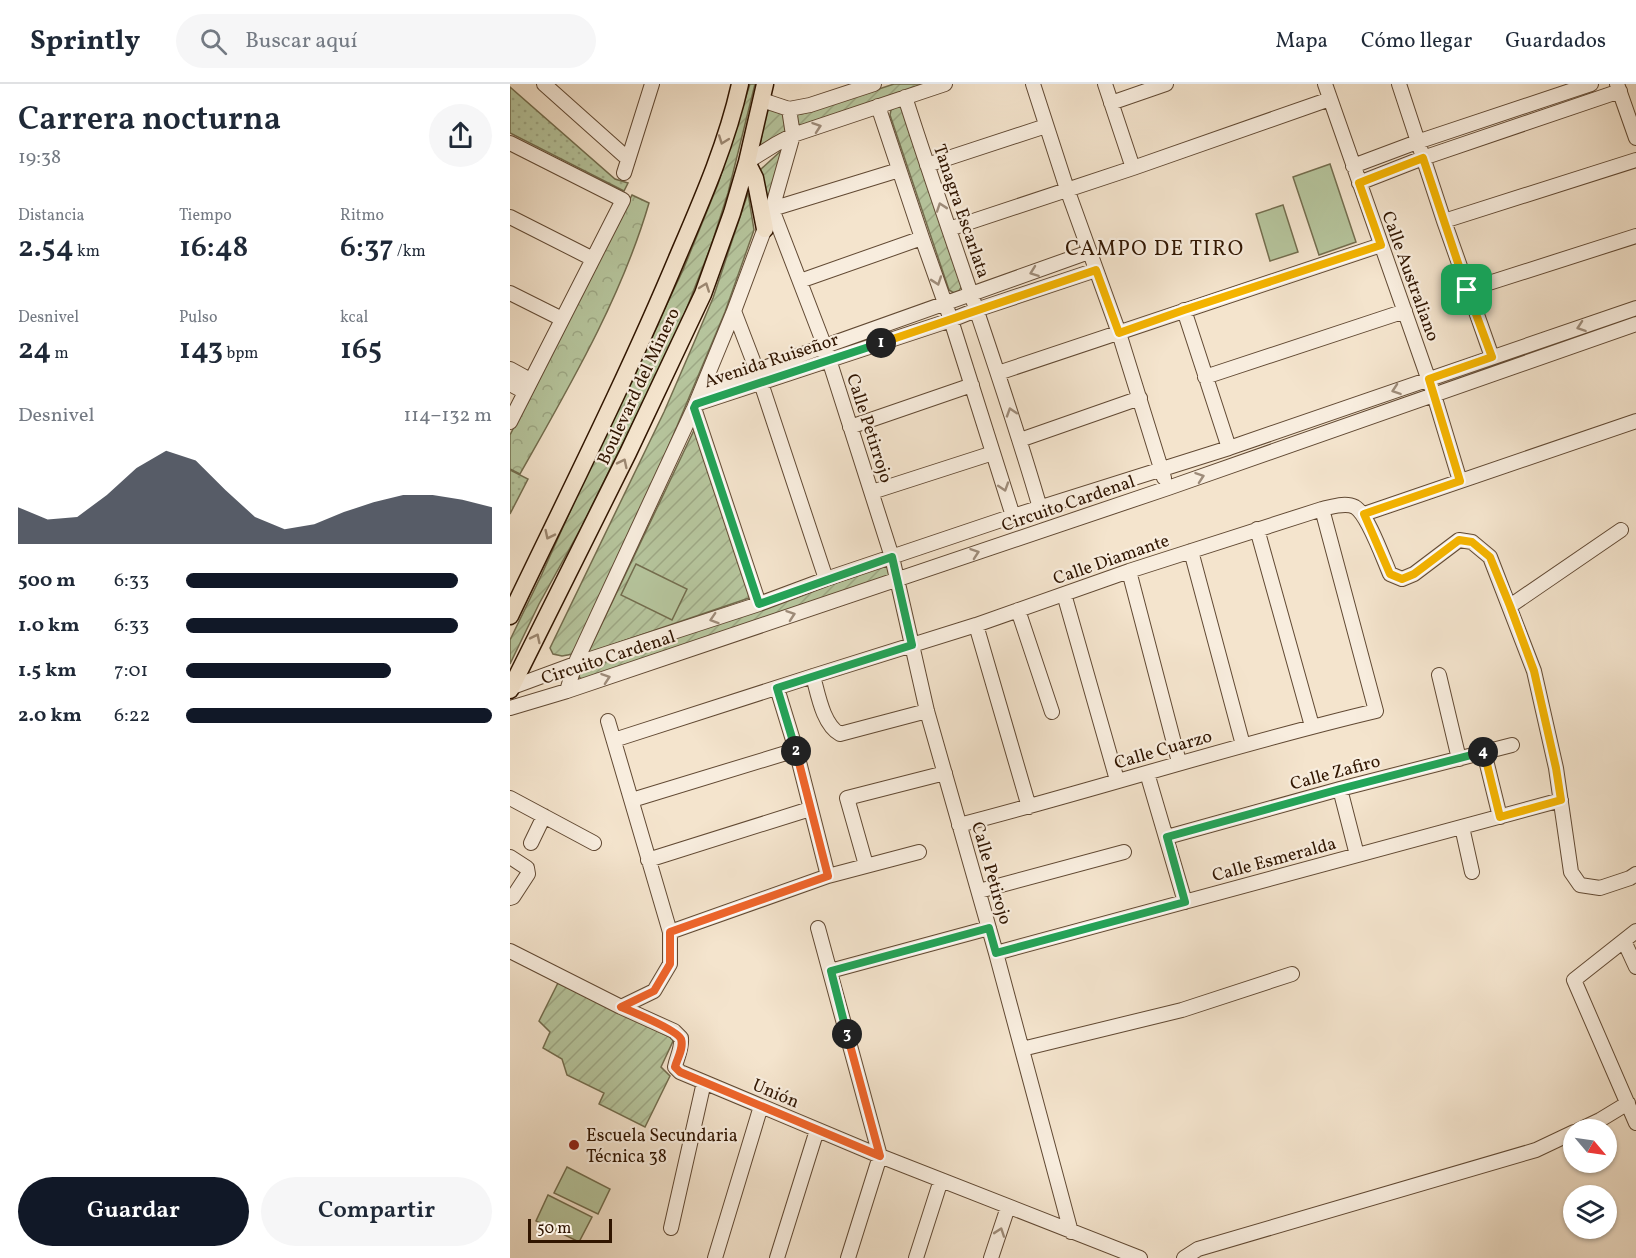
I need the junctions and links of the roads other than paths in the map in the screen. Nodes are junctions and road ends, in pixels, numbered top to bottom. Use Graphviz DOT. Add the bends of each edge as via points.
graph roads {
  1 [pos="544,84"];
  2 [pos="652,84"];
  3 [pos="740,84"];
  4 [pos="874,84"];
  5 [pos="945,84"];
  6 [pos="1033,84"];
  7 [pos="1105,84"];
  8 [pos="1166,84"];
  9 [pos="1324,84"];
  10 [pos="1399,84"];
  11 [pos="1592,84"];
  12 [pos="1621,86"];
  13 [pos="765,89"];
  14 [pos="905,97"];
  15 [pos="1330,99"];
  16 [pos="1112,103"];
  17 [pos="878,106"];
  18 [pos="789,109"];
  19 [pos="1046,126"];
  20 [pos="793,135"];
  21 [pos="1636,138"];
  22 [pos="1417,142"];
  23 [pos="510,143"];
  24 [pos="1423,158"];
  25 [pos="1636,160"];
  26 [pos="747,162"];
  27 [pos="927,165"];
  28 [pos="1353,166"];
  29 [pos="1133,168"];
  30 [pos="899,170"];
  31 [pos="1359,183"];
  32 [pos="1067,189"];
  33 [pos="772,209"];
  34 [pos="510,217"];
  35 [pos="1444,221"];
  36 [pos="765,229"];
  37 [pos="949,229"];
  38 [pos="1636,236"];
  39 [pos="921,238"];
  40 [pos="1381,245"];
  41 [pos="1089,252"];
  42 [pos="593,259"];
  43 [pos="1096,270"];
  44 [pos="800,280"];
  45 [pos="1467,290"];
  46 [pos="510,292"];
  47 [pos="971,295"];
  48 [pos="945,304"];
  49 [pos="1636,308"];
  50 [pos="976,310"];
  51 [pos="1184,310"];
  52 [pos="734,311"];
  53 [pos="1405,311"];
  54 [pos="562,319"];
  55 [pos="951,320"];
  56 [pos="1636,324"];
  57 [pos="1119,333"];
  58 [pos="827,353"];
  59 [pos="1492,357"];
  60 [pos="510,369"];
  61 [pos="998,373"];
  62 [pos="759,377"];
  63 [pos="1205,377"];
  64 [pos="1429,379"];
  65 [pos="510,384"];
  66 [pos="972,385"];
  67 [pos="528,386"];
  68 [pos="702,390"];
  69 [pos="1434,395"];
  70 [pos="1140,398"];
  71 [pos="695,406"];
  72 [pos="1636,421"];
  73 [pos="510,422"];
  74 [pos="850,427"];
  75 [pos="1020,440"];
  76 [pos="1229,448"];
  77 [pos="993,453"];
  78 [pos="1162,470"];
  79 [pos="1460,481"];
  80 [pos="1168,488"];
  81 [pos="872,492"];
  82 [pos="1040,508"];
  83 [pos="1322,508"];
  84 [pos="1364,514"];
  85 [pos="1013,516"];
  86 [pos="1257,530"];
  87 [pos="1620,530"];
  88 [pos="1191,551"];
  89 [pos="892,557"];
  90 [pos="1129,571"];
  91 [pos="826,579"];
  92 [pos="898,579"];
  93 [pos="1064,594"];
  94 [pos="759,604"];
  95 [pos="1510,606"];
  96 [pos="1018,610"];
  97 [pos="510,616"];
  98 [pos="976,625"];
  99 [pos="912,645"];
  100 [pos="575,664"];
  101 [pos="1439,675"];
  102 [pos="813,676"];
  103 [pos="777,688"];
  104 [pos="510,689"];
  105 [pos="567,691"];
  106 [pos="510,708"];
  107 [pos="927,711"];
  108 [pos="1052,712"];
  109 [pos="608,721"];
  110 [pos="1312,726"];
  111 [pos="614,740"];
  112 [pos="1243,745"];
  113 [pos="1512,745"];
  114 [pos="796,750"];
  115 [pos="1484,752"];
  116 [pos="1459,759"];
  117 [pos="1179,762"];
  118 [pos="1147,773"];
  119 [pos="945,774"];
  120 [pos="1117,780"];
  121 [pos="1340,789"];
  122 [pos="510,798"];
  123 [pos="632,800"];
  124 [pos="1561,800"];
  125 [pos="1029,807"];
  126 [pos="810,809"];
  127 [pos="544,816"];
  128 [pos="1500,817"];
  129 [pos="959,825"];
  130 [pos="1462,827"];
  131 [pos="1167,837"];
  132 [pos="531,843"];
  133 [pos="594,843"];
  134 [pos="919,852"];
  135 [pos="1124,852"];
  136 [pos="1357,855"];
  137 [pos="510,857"];
  138 [pos="648,860"];
  139 [pos="866,865"];
  140 [pos="1472,872"];
  141 [pos="1636,874"];
  142 [pos="828,876"];
  143 [pos="979,891"];
  144 [pos="510,897"];
  145 [pos="1185,902"];
  146 [pos="818,928"];
  147 [pos="989,928"];
  148 [pos="670,932"];
  149 [pos="1636,932"];
  150 [pos="1624,941"];
  151 [pos="510,951"];
  152 [pos="996,953"];
  153 [pos="1636,967"];
  154 [pos="831,971"];
  155 [pos="1292,974"];
  156 [pos="621,1007"];
  157 [pos="1022,1049"];
  158 [pos="704,1082"];
  159 [pos="1628,1103"];
  160 [pos="761,1106"];
  161 [pos="1602,1119"];
  162 [pos="1636,1123"];
  163 [pos="817,1130"];
  164 [pos="1563,1137"];
  165 [pos="880,1156"];
  166 [pos="941,1180"];
  167 [pos="1008,1207"];
  168 [pos="671,1227"];
  169 [pos="1071,1232"];
  170 [pos="715,1258"];
  171 [pos="777,1258"];
  172 [pos="848,1258"];
  173 [pos="916,1258"];
  174 [pos="991,1258"];
  175 [pos="1140,1258"];
  176 [pos="1184,1258"];
  1 -- 2 [label="street" via="626,166"];
  3 -- 97 [label="main road, Boulevard del Minero, one-way" via="701,201 655,313"];
  4 -- 18 [label="street"];
  5 -- 14 [label="street"];
  6 -- 19 [label="street"];
  7 -- 16 [label="street"];
  8 -- 16 [label="street"];
  9 -- 15 [label="street, Calle Australiano"];
  10 -- 22 [label="street"];
  11 -- 22 [label="street"];
  12 -- 21 [label="street"];
  12 -- 24 [label="street"];
  13 -- 18 [label="street"];
  13 -- 26 [label="main road, Boulevard del Minero"];
  14 -- 17 [label="street"];
  14 -- 27 [label="street, Tanagra Escarlata"];
  15 -- 28 [label="street, Calle Australiano"];
  15 -- 29 [label="street"];
  16 -- 29 [label="street"];
  20 -- 17 [label="street, one-way"];
  17 -- 30 [label="street"];
  18 -- 20 [label="street"];
  19 -- 27 [label="street"];
  19 -- 32 [label="street"];
  20 -- 26 [label="street"];
  20 -- 33 [label="street"];
  22 -- 24 [label="street"];
  22 -- 28 [label="street"];
  23 -- 42 [label="street" via="623,200"];
  24 -- 31 [label="street"];
  24 -- 35 [label="street"];
  25 -- 35 [label="street"];
  26 -- 36 [label="main road" via="755,178"];
  104 -- 26 [label="main road, Boulevard del Minero, one-way" via="703,294"];
  37 -- 27 [label="street, Tanagra Escarlata, one-way"];
  28 -- 31 [label="street, Calle Australiano"];
  29 -- 32 [label="street"];
  30 -- 33 [label="street"];
  30 -- 39 [label="street"];
  31 -- 40 [label="street, Calle Australiano"];
  32 -- 37 [label="street"];
  32 -- 41 [label="street"];
  33 -- 36 [label="street"];
  33 -- 44 [label="street, Calle Petirrojo"];
  34 -- 42 [label="street"];
  35 -- 45 [label="street"];
  36 -- 52 [label="street"];
  37 -- 47 [label="street, Tanagra Escarlata"];
  38 -- 45 [label="street"];
  39 -- 44 [label="street"];
  39 -- 48 [label="street, one-way"];
  40 -- 51 [label="street"];
  40 -- 53 [label="street, Calle Australiano"];
  41 -- 43 [label="street"];
  41 -- 47 [label="street, Avenida Ruiseñor, one-way"];
  42 -- 54 [label="street"];
  43 -- 50 [label="street, Avenida Ruiseñor"];
  43 -- 57 [label="street"];
  44 -- 58 [label="street, Calle Petirrojo"];
  45 -- 59 [label="street"];
  46 -- 54 [label="street"];
  47 -- 48 [label="street, Avenida Ruiseñor"];
  47 -- 50 [label="street, Tanagra Escarlata"];
  48 -- 55 [label="street"];
  48 -- 58 [label="street, Avenida Ruiseñor"];
  49 -- 59 [label="street, Circuito Cardenal, one-way"];
  50 -- 55 [label="street, Avenida Ruiseñor"];
  50 -- 61 [label="street, Tanagra Escarlata"];
  51 -- 57 [label="street"];
  51 -- 63 [label="street"];
  52 -- 62 [label="street"];
  52 -- 68 [label="street"];
  53 -- 63 [label="street"];
  53 -- 64 [label="street, Calle Australiano"];
  54 -- 67 [label="street"];
  55 -- 58 [label="street, Avenida Ruiseñor"];
  55 -- 66 [label="street"];
  56 -- 69 [label="street, Circuito Cardenal"];
  57 -- 61 [label="street"];
  57 -- 70 [label="street"];
  58 -- 62 [label="street, Avenida Ruiseñor"];
  58 -- 74 [label="street, Calle Petirrojo"];
  59 -- 64 [label="street, Circuito Cardenal"];
  60 -- 67 [label="street"];
  75 -- 61 [label="street, Tanagra Escarlata, one-way"];
  62 -- 68 [label="street, Avenida Ruiseñor"];
  62 -- 71 [label="street, Avenida Ruiseñor"];
  62 -- 91 [label="street"];
  63 -- 76 [label="street"];
  64 -- 69 [label="street, Calle Australiano"];
  64 -- 76 [label="street, Circuito Cardenal, one-way"];
  65 -- 67 [label="street"];
  66 -- 74 [label="street"];
  66 -- 77 [label="street"];
  67 -- 73 [label="street"];
  68 -- 71 [label="street"];
  69 -- 79 [label="street, Calle Australiano"];
  80 -- 69 [label="street, Circuito Cardenal, one-way"];
  70 -- 75 [label="street"];
  70 -- 78 [label="street"];
  71 -- 94 [label="street"];
  71 -- 100 [label="street"];
  72 -- 79 [label="street"];
  74 -- 81 [label="street, Calle Petirrojo"];
  75 -- 82 [label="street, Tanagra Escarlata"];
  76 -- 78 [label="street, Circuito Cardenal"];
  77 -- 81 [label="street"];
  77 -- 85 [label="street, one-way"];
  78 -- 80 [label="street"];
  78 -- 82 [label="street, Circuito Cardenal"];
  79 -- 84 [label="street"];
  92 -- 80 [label="street, Circuito Cardenal, one-way"];
  81 -- 89 [label="street, Calle Petirrojo"];
  82 -- 85 [label="street, Circuito Cardenal"];
  83 -- 84 [label="street, Calle Diamante" via="1353,506"];
  83 -- 86 [label="street, Calle Diamante"];
  83 -- 110 [label="street, Calle Cuarzo" via="1376,711"];
  84 -- 95 [label="street" via="1390,574 1402,579 1459,540 1472,542 1490,557"];
  85 -- 89 [label="street, Circuito Cardenal"];
  86 -- 88 [label="street, Calle Diamante"];
  86 -- 110 [label="street"];
  87 -- 95 [label="street"];
  88 -- 90 [label="street, Calle Diamante"];
  88 -- 112 [label="street"];
  89 -- 91 [label="street, Circuito Cardenal"];
  89 -- 92 [label="street, Calle Petirojo"];
  90 -- 93 [label="street, Calle Diamante"];
  90 -- 117 [label="street"];
  91 -- 94 [label="street, Circuito Cardenal"];
  92 -- 99 [label="street, Calle Petirojo"];
  105 -- 92 [label="street, Circuito Cardenal, one-way"];
  93 -- 96 [label="street, Calle Diamante"];
  93 -- 120 [label="street"];
  94 -- 100 [label="street, Circuito Cardenal, one-way"];
  95 -- 124 [label="street" via="1534,671"];
  96 -- 98 [label="street, Calle Diamante"];
  96 -- 108 [label="street"];
  98 -- 99 [label="street, Calle Diamante"];
  98 -- 125 [label="street"];
  99 -- 102 [label="street, Calle Diamante"];
  99 -- 107 [label="street, Calle Petirojo"];
  100 -- 104 [label="street, Circuito Cardenal"];
  100 -- 105 [label="street"];
  101 -- 116 [label="street"];
  102 -- 103 [label="street, Calle Diamante"];
  102 -- 107 [label="street" via="827,722 840,735"];
  103 -- 111 [label="street, Calle Diamante"];
  103 -- 114 [label="street"];
  105 -- 106 [label="street, Circuito Cardenal"];
  107 -- 119 [label="street, Calle Petirojo"];
  109 -- 111 [label="street"];
  110 -- 112 [label="street, Calle Cuarzo"];
  111 -- 123 [label="street"];
  112 -- 117 [label="street, Calle Cuarzo"];
  113 -- 115 [label="street, Calle Zafiro"];
  114 -- 123 [label="street"];
  114 -- 126 [label="street"];
  115 -- 116 [label="street, Calle Zafiro"];
  115 -- 128 [label="street"];
  116 -- 121 [label="street, Calle Zafiro"];
  117 -- 118 [label="street, Calle Cuarzo"];
  118 -- 120 [label="street, Calle Cuarzo"];
  118 -- 131 [label="street"];
  119 -- 129 [label="street, Calle Petirojo"];
  119 -- 139 [label="street" via="847,798"];
  120 -- 125 [label="street, Calle Cuarzo"];
  121 -- 131 [label="street, Calle Zafiro"];
  121 -- 136 [label="street"];
  122 -- 127 [label="street"];
  123 -- 138 [label="street"];
  124 -- 128 [label="street, Calle Esmeralda"];
  124 -- 141 [label="street" via="1571,872 1580,885 1600,888"];
  125 -- 129 [label="street, Calle Cuarzo"];
  126 -- 138 [label="street"];
  126 -- 142 [label="street"];
  127 -- 132 [label="street"];
  127 -- 133 [label="street"];
  128 -- 130 [label="street, Calle Esmeralda"];
  129 -- 143 [label="street, Calle Petirojo"];
  130 -- 136 [label="street, Calle Esmeralda"];
  130 -- 140 [label="street"];
  131 -- 145 [label="street"];
  134 -- 139 [label="street"];
  135 -- 143 [label="street"];
  136 -- 145 [label="street, Calle Esmeralda"];
  137 -- 144 [label="street" via="527,868 528,874"];
  138 -- 148 [label="street"];
  139 -- 142 [label="street"];
  142 -- 148 [label="street"];
  143 -- 147 [label="street, Calle Petirojo"];
  145 -- 152 [label="street, Calle Esmeralda"];
  146 -- 154 [label="street"];
  147 -- 152 [label="street, Calle Petirojo"];
  147 -- 154 [label="street"];
  148 -- 156 [label="street" via="670,964 654,991"];
  149 -- 150 [label="street"];
  150 -- 153 [label="street"];
  150 -- 159 [label="street" via="1574,980"];
  151 -- 156 [label="street, Unión"];
  152 -- 157 [label="street, Calle Petirojo"];
  154 -- 165 [label="street"];
  155 -- 157 [label="street" via="1182,1010"];
  156 -- 158 [label="street, Unión" via="674,1031 681,1038 682,1047 675,1067"];
  157 -- 169 [label="street, Calle Petirojo"];
  158 -- 160 [label="street, Unión"];
  158 -- 168 [label="street"];
  159 -- 161 [label="street"];
  159 -- 162 [label="street"];
  160 -- 163 [label="street, Unión"];
  160 -- 170 [label="street"];
  163 -- 165 [label="street, Unión"];
  163 -- 171 [label="street"];
  164 -- 176 [label="street" via="1536,1150 1198,1249"];
  165 -- 166 [label="street, Unión"];
  165 -- 172 [label="street"];
  166 -- 167 [label="street, Unión"];
  166 -- 173 [label="street"];
  167 -- 169 [label="street, Unión"];
  174 -- 167 [label="street, one-way"];
  169 -- 175 [label="street, Unión"];
}
